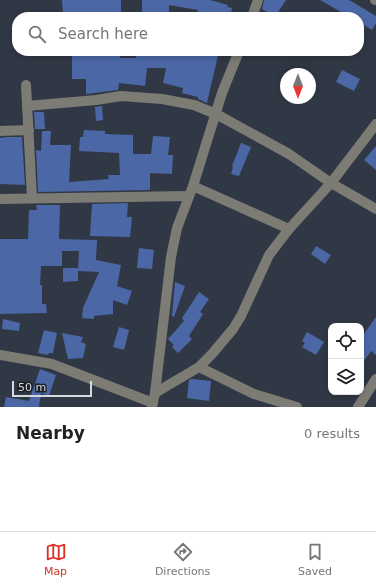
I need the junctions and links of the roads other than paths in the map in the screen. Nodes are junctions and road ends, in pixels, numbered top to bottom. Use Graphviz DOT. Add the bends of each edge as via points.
graph roads {
  1 [pos="258,0"];
  2 [pos="254,12"];
  3 [pos="237,56"];
  4 [pos="26,85"];
  5 [pos="27,106"];
  6 [pos="216,114"];
  7 [pos="376,124"];
  8 [pos="29,130"];
  9 [pos="0,131"];
  10 [pos="331,182"];
  11 [pos="191,191"];
  12 [pos="32,198"];
  13 [pos="0,199"];
  14 [pos="376,209"];
  15 [pos="289,229"];
  16 [pos="0,355"];
  17 [pos="199,367"];
  18 [pos="376,379"];
  19 [pos="155,393"];
  20 [pos="152,405"];
  21 [pos="297,407"];
  22 [pos="358,407"];
  1 -- 2 [label="street"];
  3 -- 6 [label="street"];
  4 -- 5 [label="street"];
  5 -- 6 [label="street" via="131,96 179,101"];
  5 -- 8 [label="street"];
  6 -- 10 [label="street" via="289,154"];
  6 -- 11 [label="street"];
  7 -- 10 [label="street"];
  8 -- 9 [label="street"];
  8 -- 12 [label="street"];
  10 -- 14 [label="street"];
  10 -- 15 [label="street"];
  11 -- 12 [label="street"];
  11 -- 15 [label="street"];
  11 -- 19 [label="street" via="177,228 171,257"];
  12 -- 13 [label="street"];
  15 -- 17 [label="street" via="269,255 233,329"];
  16 -- 20 [label="street" via="52,364"];
  17 -- 19 [label="street"];
  17 -- 21 [label="street" via="254,394"];
  18 -- 22 [label="street"];
  19 -- 20 [label="street"];
}
